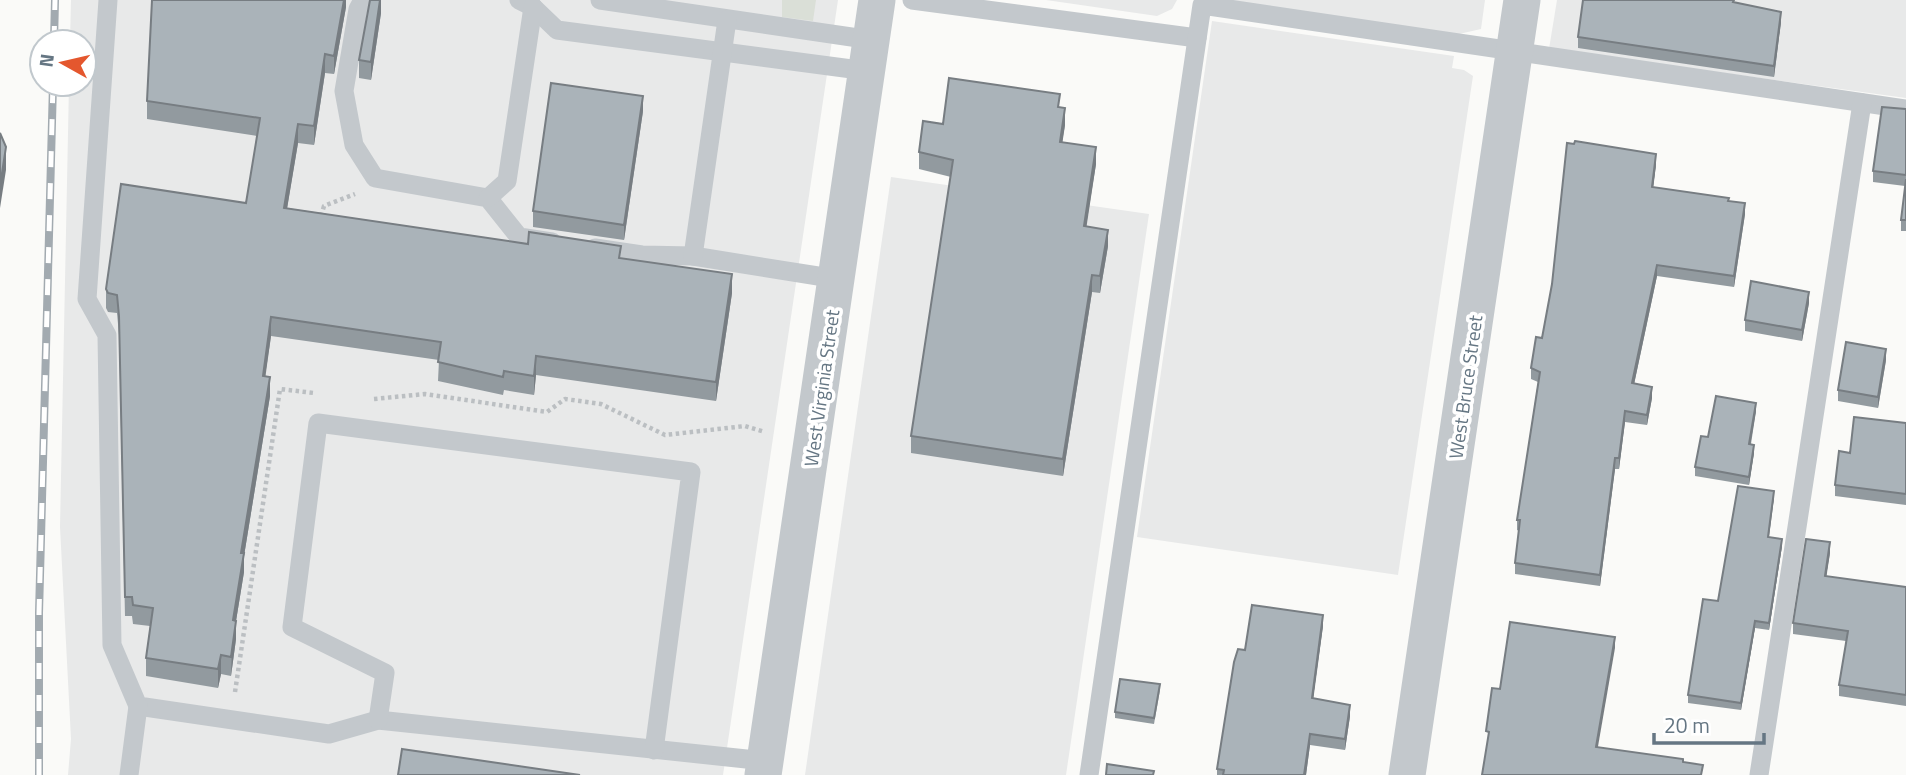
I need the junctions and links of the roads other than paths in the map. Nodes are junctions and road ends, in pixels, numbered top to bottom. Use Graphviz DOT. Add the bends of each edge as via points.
graph roads {
  1 [pos="108,0"];
  2 [pos="363,0"];
  3 [pos="600,0"];
  4 [pos="877,0"];
  5 [pos="912,0"];
  6 [pos="1522,0"];
  7 [pos="534,2"];
  8 [pos="727,20"];
  9 [pos="1197,38"];
  10 [pos="1514,53"];
  11 [pos="723,54"];
  12 [pos="869,56"];
  13 [pos="1862,103"];
  14 [pos="1906,109"];
  15 [pos="488,198"];
  16 [pos="692,256"];
  17 [pos="837,279"];
  18 [pos="138,706"];
  19 [pos="378,720"];
  20 [pos="654,750"];
  21 [pos="764,768"];
  22 [pos="129,775"];
  23 [pos="1089,775"];
  24 [pos="1407,775"];
  25 [pos="1759,775"];
  1 -- 18 [label="lane" via="87,299 107,335 111,645"];
  2 -- 15 [label="lane" via="344,91 354,145 374,178"];
  3 -- 8 [label="lane"];
  4 -- 12 [label="street, West Virginia Street"];
  5 -- 9 [label="lane"];
  6 -- 10 [label="street, West Bruce Street"];
  7 -- 11 [label="lane" via="557,30"];
  7 -- 15 [label="lane" via="508,181"];
  8 -- 11 [label="lane"];
  8 -- 12 [label="lane"];
  9 -- 10 [label="lane" via="1202,5"];
  9 -- 23 [label="lane"];
  10 -- 13 [label="lane"];
  10 -- 24 [label="street, West Bruce Street"];
  11 -- 12 [label="lane"];
  11 -- 16 [label="lane"];
  12 -- 17 [label="street, West Virginia Street"];
  13 -- 14 [label="lane"];
  13 -- 25 [label="lane"];
  15 -- 16 [label="lane" via="519,237 642,255"];
  16 -- 17 [label="lane"];
  17 -- 21 [label="street, West Virginia Street"];
  18 -- 19 [label="lane" via="329,734"];
  18 -- 22 [label="lane"];
  19 -- 20 [label="lane"];
  19 -- 20 [label="lane" via="385,673 292,627 318,423 691,472"];
  20 -- 21 [label="lane"];
}
